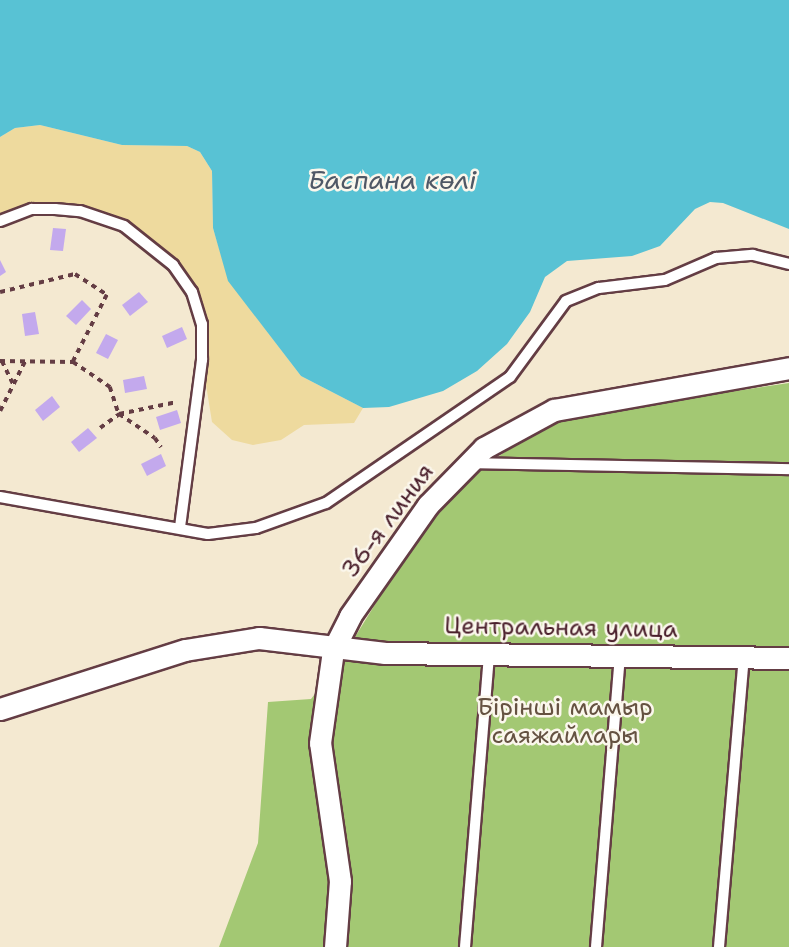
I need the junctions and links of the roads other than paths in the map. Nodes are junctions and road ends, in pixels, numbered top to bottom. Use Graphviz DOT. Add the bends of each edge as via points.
graph roads {
  1 [pos="0,221"];
  2 [pos="789,264"];
  3 [pos="789,368"];
  4 [pos="467,463"];
  5 [pos="789,469"];
  6 [pos="0,496"];
  7 [pos="180,528"];
  8 [pos="334,650"];
  9 [pos="489,652"];
  10 [pos="620,654"];
  11 [pos="744,657"];
  12 [pos="789,658"];
  13 [pos="0,709"];
  14 [pos="335,947"];
  15 [pos="465,947"];
  16 [pos="596,947"];
  17 [pos="719,947"];
  1 -- 7 [label="lane" via="32,209 55,209 80,211 124,226 173,265 192,292 202,324 202,360"];
  2 -- 7 [label="lane" via="753,254 716,258 664,280 599,288 566,301 510,377 326,503 256,528 208,534"];
  3 -- 4 [label="street, 36-я линия" via="597,406 554,410 484,448"];
  4 -- 5 [label="lane"];
  4 -- 8 [label="street, 36-я линия" via="428,505 350,616"];
  6 -- 7 [label="lane"];
  8 -- 9 [label="street, Центральная улица"];
  8 -- 13 [label="street, Центральная улица" via="259,638 185,650"];
  8 -- 14 [label="street, 36-я линия" via="320,743 340,881"];
  9 -- 10 [label="street, Центральная улица"];
  9 -- 15 [label="lane"];
  10 -- 11 [label="street, Центральная улица"];
  10 -- 16 [label="lane"];
  11 -- 12 [label="street, Центральная улица"];
  11 -- 17 [label="lane"];
}
